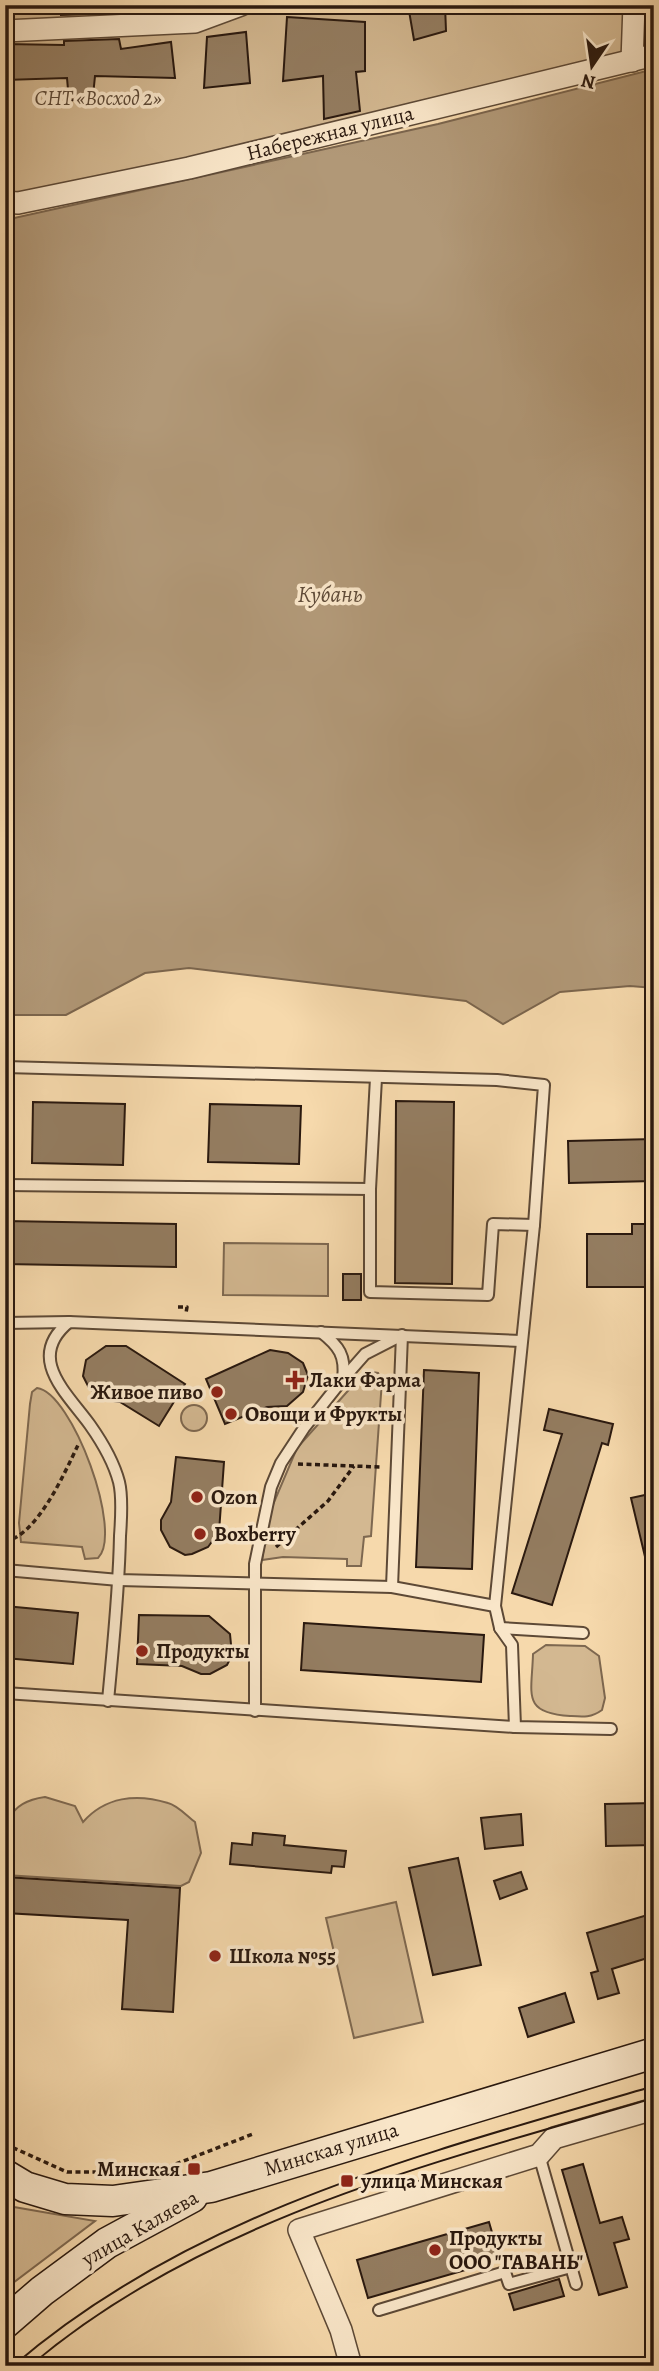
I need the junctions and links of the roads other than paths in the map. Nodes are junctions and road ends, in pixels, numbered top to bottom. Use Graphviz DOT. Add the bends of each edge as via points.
graph roads {
  1 [pos="241,5"];
  2 [pos="634,5"];
  3 [pos="5,32"];
  4 [pos="654,55"];
  5 [pos="632,61"];
  6 [pos="5,202"];
  7 [pos="5,1067"];
  8 [pos="376,1077"];
  9 [pos="5,1185"];
  10 [pos="370,1189"];
  11 [pos="534,1225"];
  12 [pos="69,1322"];
  13 [pos="5,1323"];
  14 [pos="321,1332"];
  15 [pos="402,1335"];
  16 [pos="521,1341"];
  17 [pos="5,1362"];
  18 [pos="343,1379"];
  19 [pos="5,1380"];
  20 [pos="5,1570"];
  21 [pos="120,1580"];
  22 [pos="256,1584"];
  23 [pos="392,1587"];
  24 [pos="495,1606"];
  25 [pos="500,1628"];
  26 [pos="583,1633"];
  27 [pos="5,1693"];
  28 [pos="108,1701"];
  29 [pos="255,1711"];
  30 [pos="515,1727"];
  31 [pos="611,1729"];
  32 [pos="654,2053"];
  33 [pos="654,2109"];
  34 [pos="539,2155"];
  35 [pos="5,2175"];
  36 [pos="211,2187"];
  37 [pos="571,2267"];
  38 [pos="576,2284"];
  39 [pos="379,2310"];
  40 [pos="5,2323"];
  41 [pos="351,2366"];
  1 -- 3 [label="street" via="195,22"];
  2 -- 5 [label="street"];
  4 -- 5 [label="street, Набережная улица"];
  5 -- 6 [label="street, Набережная улица" via="189,168"];
  7 -- 8 [label="lane"];
  8 -- 10 [label="lane"];
  8 -- 11 [label="lane" via="544,1085"];
  9 -- 10 [label="lane"];
  10 -- 11 [label="lane" via="370,1292 488,1295 493,1224"];
  11 -- 16 [label="lane"];
  12 -- 13 [label="lane"];
  12 -- 14 [label="lane"];
  12 -- 21 [label="lane" via="57,1332 49,1361 53,1377 102,1443 120,1484"];
  14 -- 15 [label="lane"];
  14 -- 18 [label="lane" via="346,1361"];
  15 -- 16 [label="lane"];
  15 -- 18 [label="lane" via="365,1354"];
  15 -- 23 [label="lane"];
  16 -- 24 [label="lane"];
  17 -- 19 [label="lane"];
  18 -- 22 [label="lane" via="281,1463 263,1516"];
  20 -- 21 [label="lane"];
  21 -- 22 [label="lane"];
  21 -- 28 [label="lane"];
  22 -- 23 [label="lane"];
  22 -- 29 [label="lane"];
  23 -- 24 [label="lane"];
  24 -- 25 [label="lane"];
  25 -- 26 [label="lane"];
  25 -- 30 [label="lane" via="512,1645"];
  27 -- 28 [label="lane"];
  28 -- 29 [label="lane"];
  29 -- 30 [label="lane"];
  30 -- 31 [label="lane"];
  32 -- 36 [label="main road, Минская улица"];
  33 -- 34 [label="street" via="554,2138"];
  34 -- 37 [label="lane"];
  34 -- 41 [label="street" via="299,2230 341,2330"];
  35 -- 36 [label="main road, Минская улица" via="25,2187 65,2199 113,2201"];
  36 -- 40 [label="main road, улица Каляева" via="107,2243"];
  37 -- 38 [label="lane"];
  37 -- 39 [label="lane" via="509,2284 505,2272"];
}
